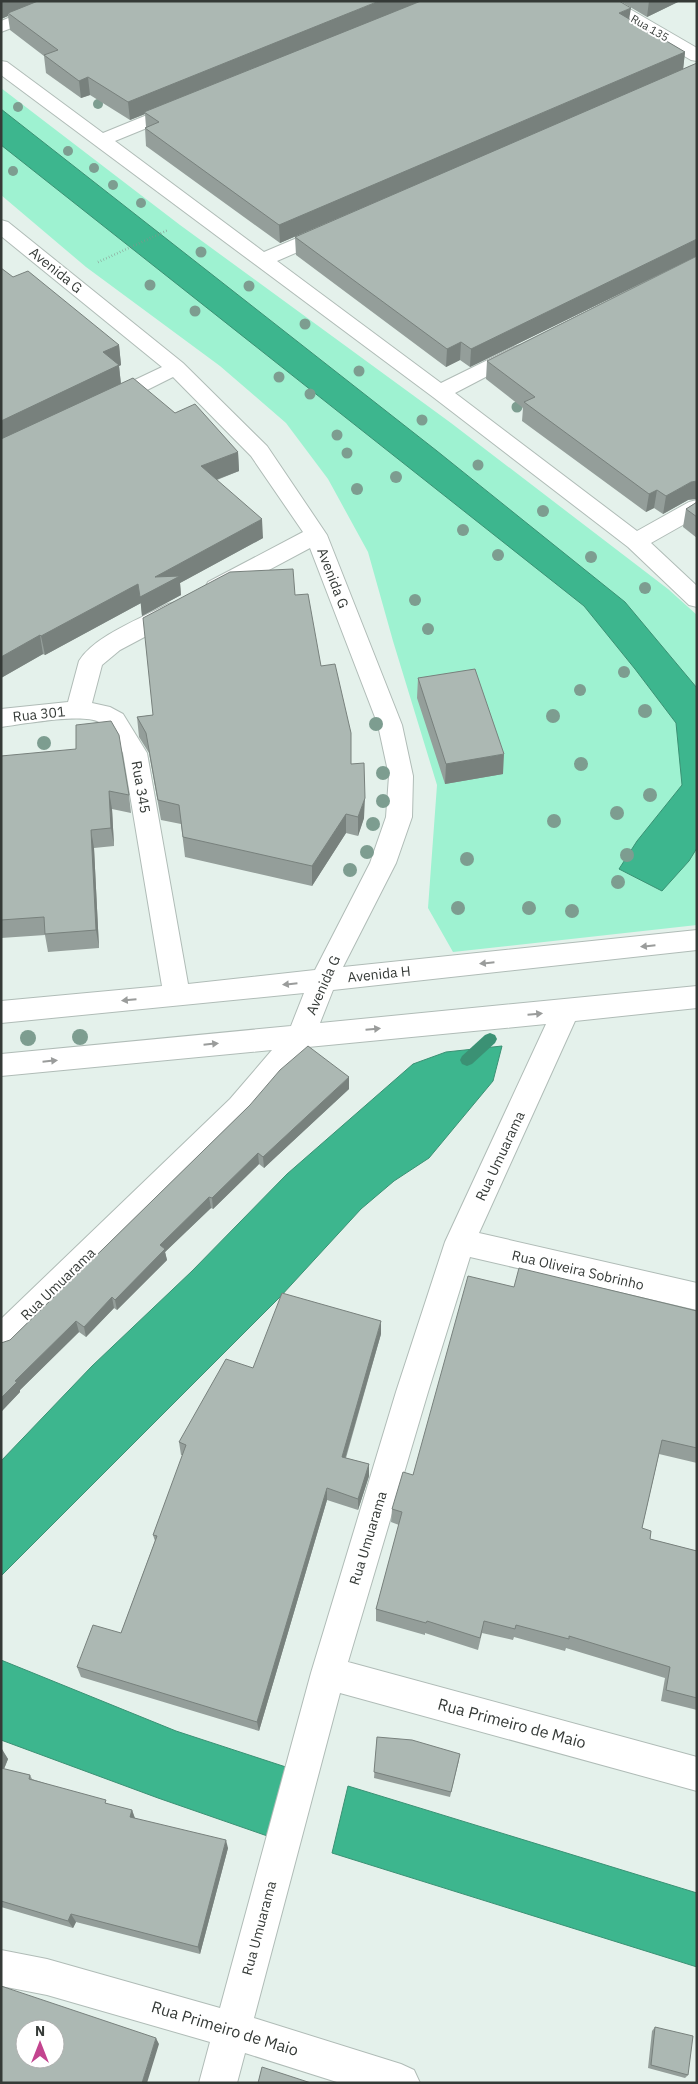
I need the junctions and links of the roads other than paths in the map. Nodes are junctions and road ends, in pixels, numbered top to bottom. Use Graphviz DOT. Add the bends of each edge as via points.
graph roads {
  1 [pos="66,1"];
  2 [pos="602,1"];
  3 [pos="1,27"];
  4 [pos="697,56"];
  5 [pos="1,66"];
  6 [pos="197,102"];
  7 [pos="102,140"];
  8 [pos="350,223"];
  9 [pos="7,238"];
  10 [pos="263,260"];
  11 [pos="537,343"];
  12 [pos="176,368"];
  13 [pos="440,392"];
  14 [pos="91,409"];
  15 [pos="697,507"];
  16 [pos="316,535"];
  17 [pos="636,542"];
  18 [pos="697,599"];
  19 [pos="78,710"];
  20 [pos="1,718"];
  21 [pos="697,940"];
  22 [pos="323,980"];
  23 [pos="177,996"];
  24 [pos="697,996"];
  25 [pos="566,1011"];
  26 [pos="1,1012"];
  27 [pos="301,1036"];
  28 [pos="1,1065"];
  29 [pos="460,1242"];
  30 [pos="697,1297"];
  31 [pos="1,1338"];
  32 [pos="328,1673"];
  33 [pos="697,1774"];
  34 [pos="1,1968"];
  35 [pos="232,2030"];
  36 [pos="218,2083"];
  37 [pos="401,2083"];
  1 -- 3 [label="street"];
  2 -- 4 [label="street, Rua 135"];
  5 -- 7 [label="street"];
  6 -- 7 [label="street"];
  7 -- 10 [label="street"];
  8 -- 10 [label="street"];
  9 -- 12 [label="street, Avenida G"];
  10 -- 13 [label="street"];
  11 -- 13 [label="street"];
  12 -- 14 [label="street"];
  12 -- 16 [label="street, Avenida G" via="259,451"];
  13 -- 17 [label="street"];
  15 -- 17 [label="street"];
  16 -- 19 [label="street" via="112,644 91,660"];
  16 -- 22 [label="street, Avenida G" via="390,724 400,776 398,817 383,863"];
  17 -- 18 [label="street"];
  19 -- 20 [label="street, Rua 301"];
  19 -- 23 [label="street, Rua 345" via="99,711 115,719 135,752"];
  21 -- 22 [label="street, Avenida H, one-way"];
  22 -- 23 [label="street, Avenida H, one-way"];
  22 -- 27 [label="street, Avenida G"];
  23 -- 26 [label="street, Avenida H, one-way"];
  24 -- 25 [label="street"];
  27 -- 25 [label="street, one-way"];
  25 -- 29 [label="street, Rua Umuarama"];
  28 -- 27 [label="street, one-way"];
  27 -- 31 [label="street, Rua Umuarama" via="240,1107"];
  29 -- 30 [label="street, Rua Oliveira Sobrinho"];
  29 -- 32 [label="street, Rua Umuarama"];
  32 -- 33 [label="street, Rua Primeiro de Maio"];
  32 -- 35 [label="street, Rua Umuarama"];
  34 -- 35 [label="street, Rua Primeiro de Maio" via="48,1977"];
  35 -- 36 [label="street, Rua Umuarama"];
  35 -- 37 [label="street, Rua Primeiro de Maio"];
}
